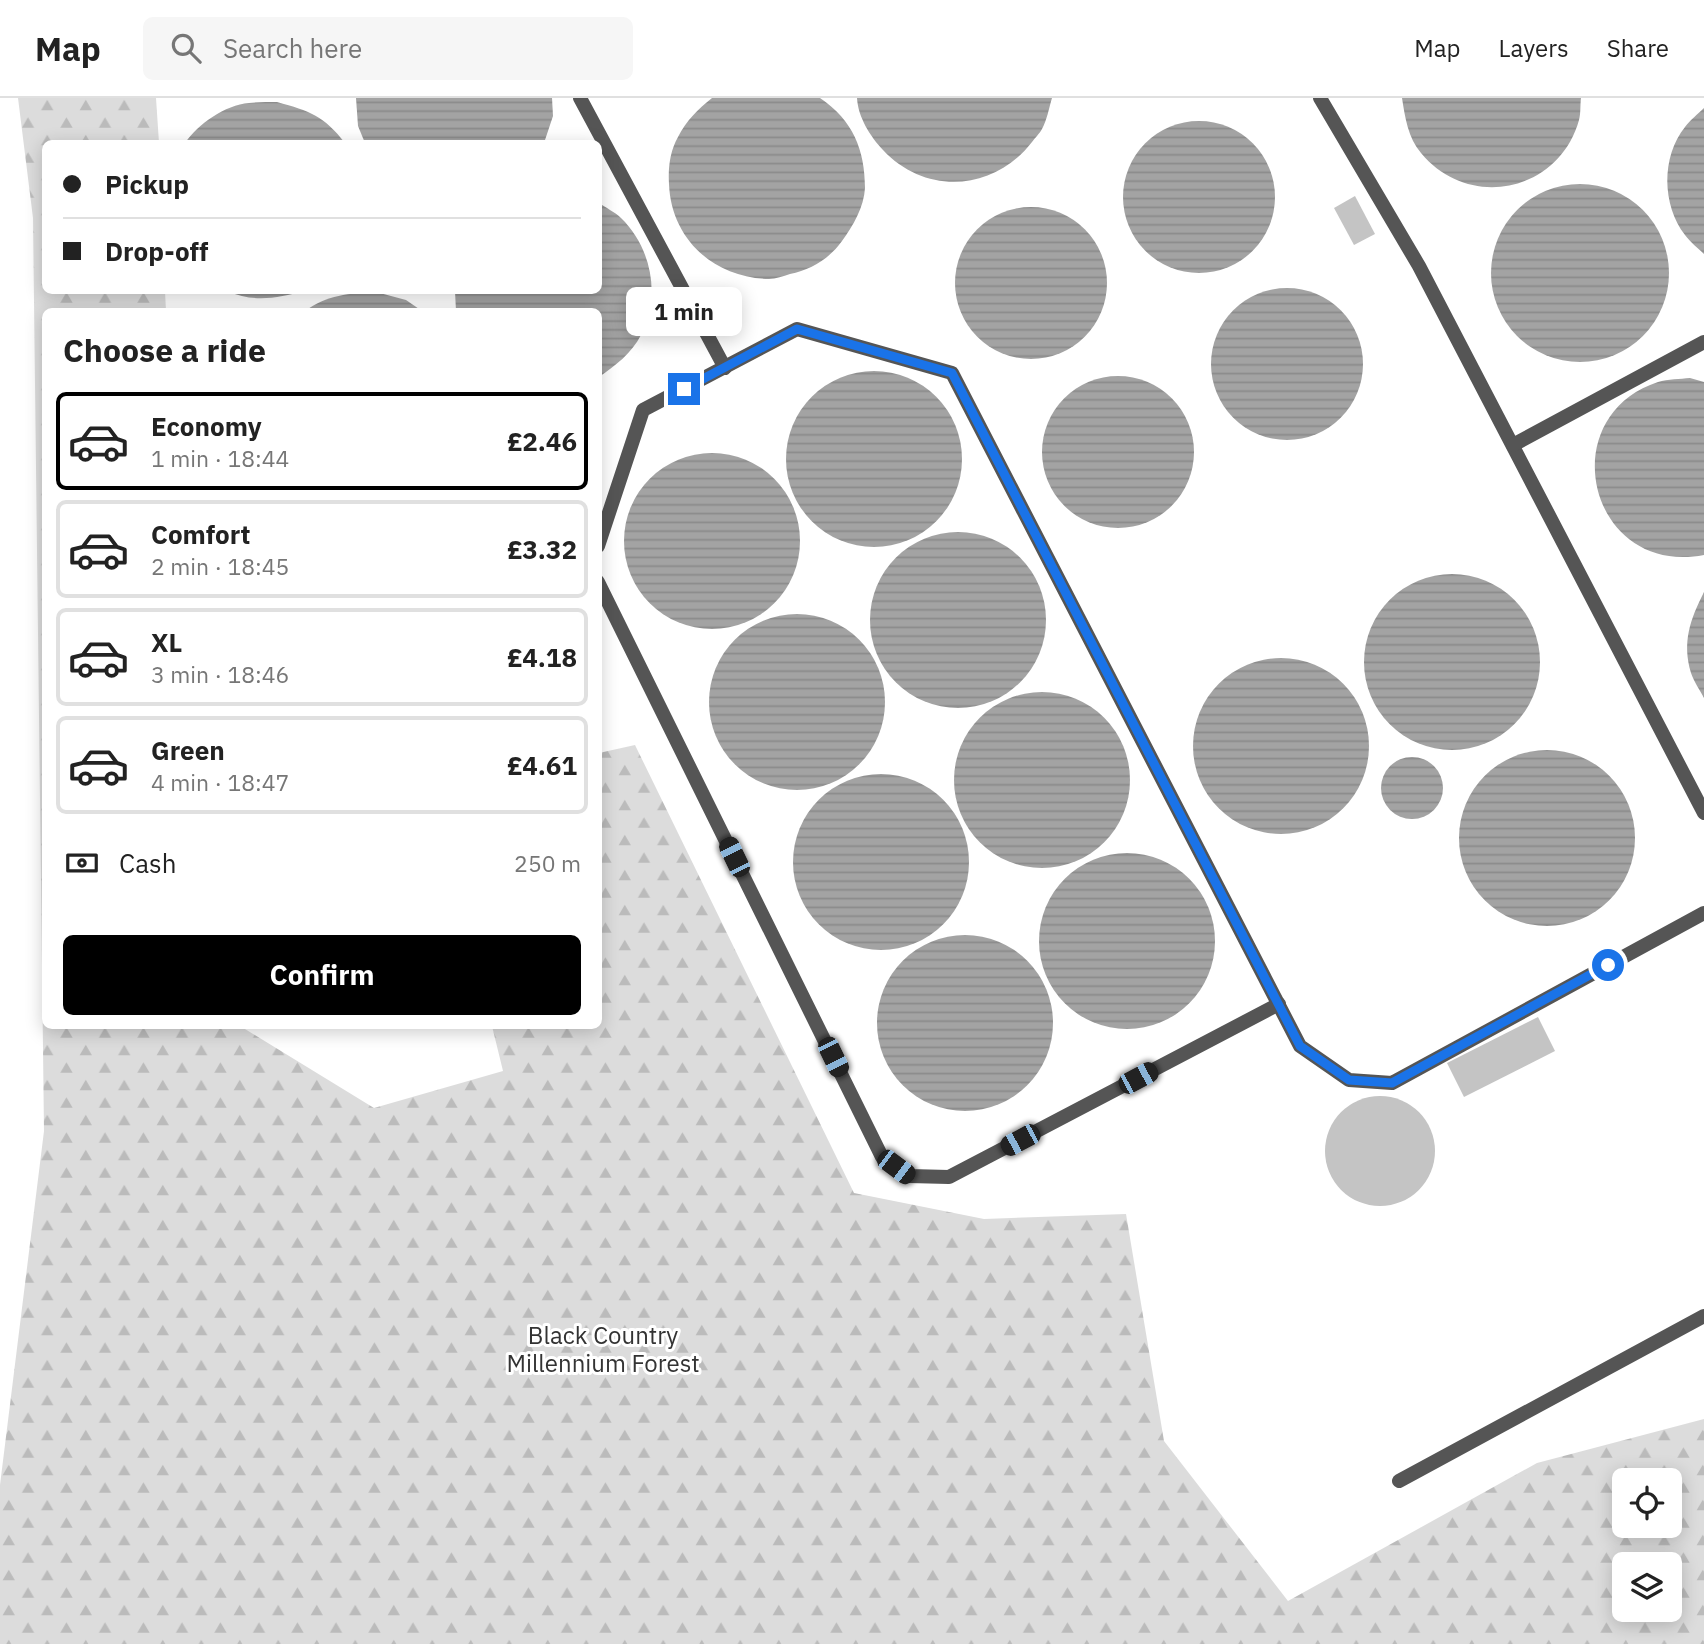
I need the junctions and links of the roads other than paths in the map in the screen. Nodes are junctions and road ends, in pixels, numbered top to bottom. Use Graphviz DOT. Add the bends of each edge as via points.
graph roads {
  1 [pos="580,98"];
  2 [pos="1320,98"];
  3 [pos="1704,342"];
  4 [pos="725,368"];
  5 [pos="1513,445"];
  6 [pos="602,534"];
  7 [pos="602,590"];
  8 [pos="1704,813"];
  9 [pos="1704,913"];
  10 [pos="1279,1004"];
  11 [pos="1704,1316"];
  12 [pos="1399,1481"];
  1 -- 4 [label="lane"];
  2 -- 5 [label="lane" via="1419,265"];
  3 -- 5 [label="lane"];
  4 -- 6 [label="lane" via="643,410"];
  4 -- 10 [label="lane" via="797,329 952,373"];
  5 -- 8 [label="lane"];
  7 -- 10 [label="lane" via="883,1157 909,1177 949,1177"];
  9 -- 10 [label="lane" via="1392,1083 1349,1080 1300,1046"];
  11 -- 12 [label="lane"];
}
